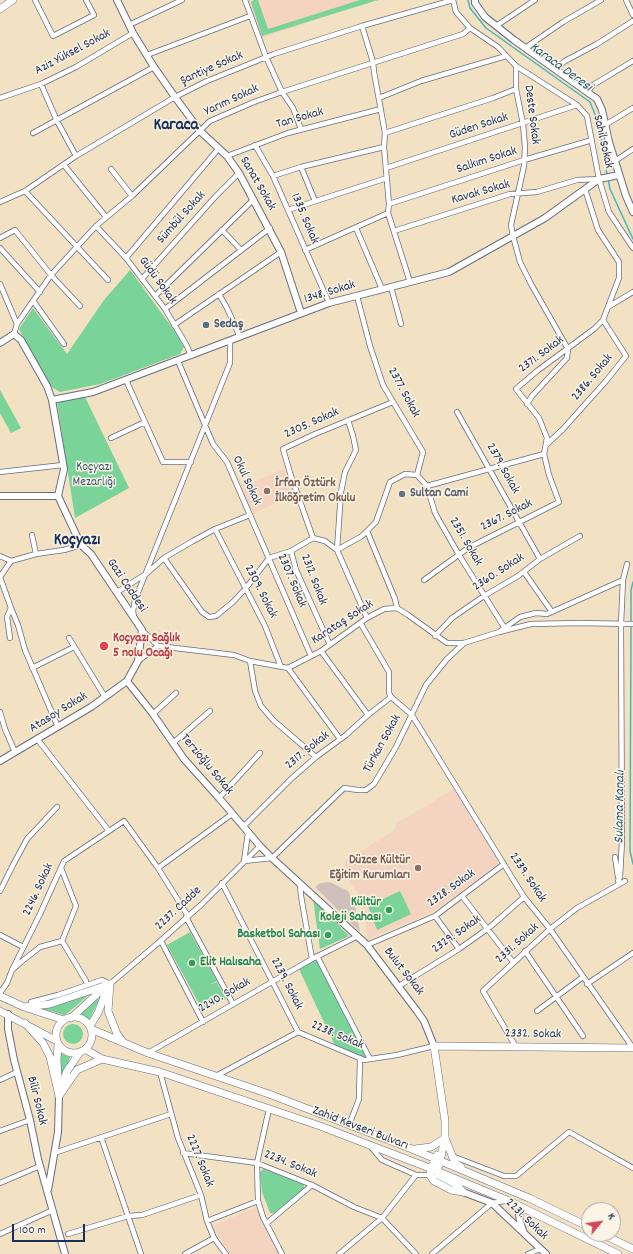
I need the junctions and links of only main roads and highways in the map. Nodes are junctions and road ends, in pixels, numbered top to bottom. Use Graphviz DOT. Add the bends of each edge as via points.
graph roads {
  1 [pos="12,0"];
  2 [pos="0,4"];
  3 [pos="0,9"];
  4 [pos="110,984"];
  5 [pos="0,996"];
  6 [pos="24,1007"];
  7 [pos="0,1011"];
  8 [pos="68,1019"];
  9 [pos="25,1023"];
  10 [pos="91,1028"];
  11 [pos="58,1042"];
  12 [pos="123,1042"];
  13 [pos="434,1046"];
  14 [pos="633,1048"];
  15 [pos="83,1050"];
  16 [pos="102,1059"];
  17 [pos="58,1096"];
  18 [pos="445,1138"];
  19 [pos="412,1149"];
  20 [pos="438,1160"];
  21 [pos="433,1172"];
  22 [pos="469,1173"];
  23 [pos="463,1192"];
  24 [pos="581,1224"];
  25 [pos="619,1242"];
  26 [pos="633,1249"];
  27 [pos="618,1254"];
  1 -- 2 [label="main road"];
  1 -- 3 [label="main road"];
  4 -- 6 [label="main road" via="50,1004"];
  4 -- 8 [label="main road"];
  4 -- 10 [label="main road"];
  4 -- 12 [label="main road" via="108,1011"];
  5 -- 6 [label="main road"];
  6 -- 8 [label="main road"];
  7 -- 9 [label="main road"];
  8 -- 10 [label="main road" via="79,1018"];
  8 -- 11 [label="main road" via="57,1030"];
  9 -- 11 [label="main road"];
  9 -- 17 [label="main road" via="43,1043 50,1057"];
  10 -- 12 [label="main road, Zahid Kevseri Bulvarı"];
  10 -- 15 [label="main road" via="91,1040"];
  11 -- 15 [label="main road" via="70,1053"];
  11 -- 17 [label="main road"];
  12 -- 19 [label="main road, Zahid Kevseri Bulvarı"];
  13 -- 14 [label="main road, 2332. Sokak"];
  13 -- 18 [label="main road, Bulut Sokak" via="445,1121"];
  15 -- 16 [label="main road, Zahid Kevseri Bulvarı"];
  15 -- 17 [label="main road" via="67,1070"];
  16 -- 17 [label="main road" via="77,1070"];
  16 -- 21 [label="main road, Zahid Kevseri Bulvarı" via="160,1072 269,1109 369,1145"];
  18 -- 19 [label="main road" via="431,1147"];
  18 -- 20 [label="main road"];
  18 -- 22 [label="main road" via="455,1163"];
  19 -- 20 [label="main road, Zahid Kevseri Bulvarı"];
  20 -- 21 [label="main road"];
  20 -- 22 [label="main road, Zahid Kevseri Bulvarı"];
  21 -- 23 [label="main road" via="457,1185"];
  21 -- 27 [label="main road, Zahid Kevseri Bulvarı" via="510,1201"];
  22 -- 24 [label="main road, Zahid Kevseri Bulvarı"];
  25 -- 26 [label="main road"];
}
